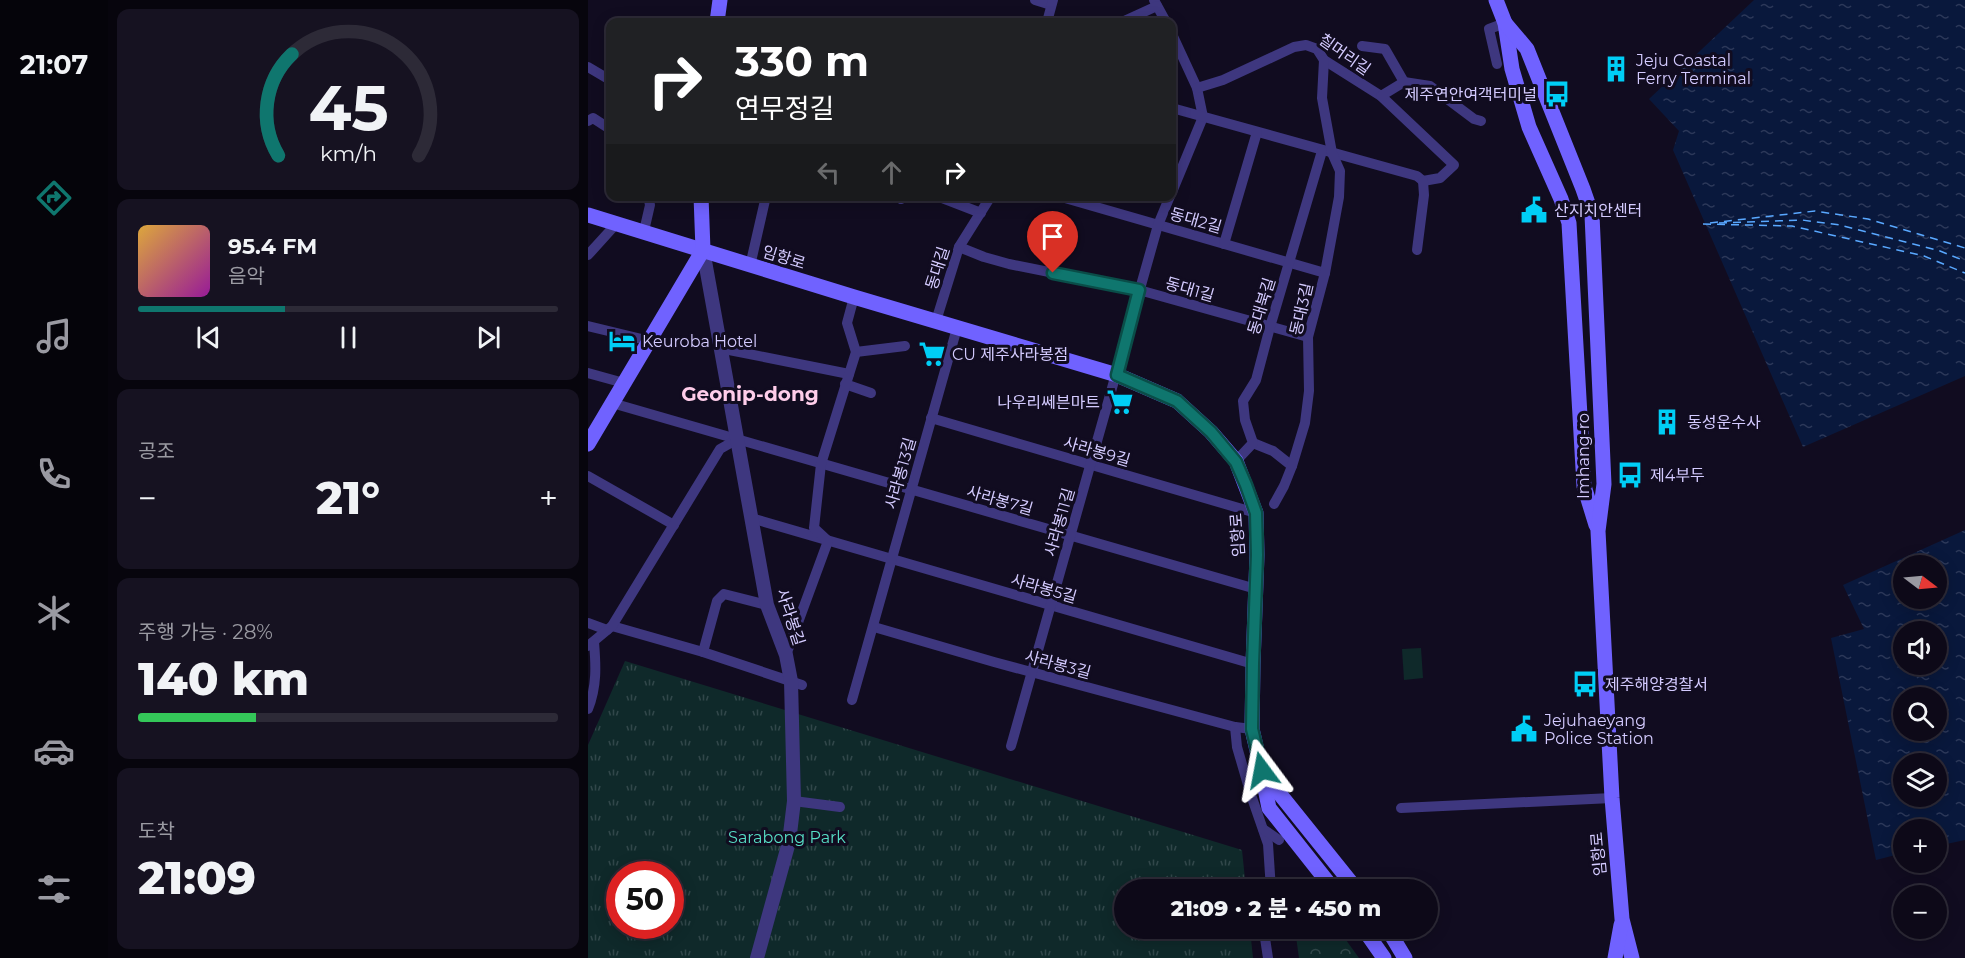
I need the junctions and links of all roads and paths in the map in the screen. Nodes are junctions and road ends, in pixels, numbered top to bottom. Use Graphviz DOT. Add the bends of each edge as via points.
graph roads {
  1 [pos="720,0"];
  2 [pos="1035,0"];
  3 [pos="1496,0"];
  4 [pos="1052,2"];
  5 [pos="1156,3"];
  6 [pos="718,18"];
  7 [pos="1048,18"];
  8 [pos="1129,18"];
  9 [pos="1164,18"];
  10 [pos="1505,23"];
  11 [pos="1176,43"];
  12 [pos="1362,46"];
  13 [pos="1324,60"];
  14 [pos="1497,64"];
  15 [pos="588,67"];
  16 [pos="606,78"];
  17 [pos="1404,82"];
  18 [pos="1197,88"];
  19 [pos="1381,96"];
  20 [pos="1176,109"];
  21 [pos="1203,117"];
  22 [pos="588,121"];
  23 [pos="1481,121"];
  24 [pos="606,126"];
  25 [pos="1257,132"];
  26 [pos="1327,152"];
  27 [pos="1423,181"];
  28 [pos="1176,182"];
  29 [pos="649,201"];
  30 [pos="701,201"];
  31 [pos="765,201"];
  32 [pos="950,201"];
  33 [pos="988,201"];
  34 [pos="1094,201"];
  35 [pos="1168,201"];
  36 [pos="981,213"];
  37 [pos="588,215"];
  38 [pos="617,223"];
  39 [pos="1158,225"];
  40 [pos="644,231"];
  41 [pos="1224,244"];
  42 [pos="959,247"];
  43 [pos="703,250"];
  44 [pos="1417,250"];
  45 [pos="588,255"];
  46 [pos="1290,263"];
  47 [pos="750,266"];
  48 [pos="1325,273"];
  49 [pos="1139,290"];
  50 [pos="854,297"];
  51 [pos="936,321"];
  52 [pos="588,326"];
  53 [pos="1269,327"];
  54 [pos="957,328"];
  55 [pos="1308,337"];
  56 [pos="650,341"];
  57 [pos="905,346"];
  58 [pos="719,348"];
  59 [pos="856,352"];
  60 [pos="588,373"];
  61 [pos="1117,375"];
  62 [pos="847,379"];
  63 [pos="624,383"];
  64 [pos="871,393"];
  65 [pos="612,403"];
  66 [pos="931,418"];
  67 [pos="736,440"];
  68 [pos="1253,443"];
  69 [pos="588,444"];
  70 [pos="1236,462"];
  71 [pos="821,464"];
  72 [pos="1091,465"];
  73 [pos="1292,466"];
  74 [pos="588,476"];
  75 [pos="910,489"];
  76 [pos="1274,504"];
  77 [pos="1256,513"];
  78 [pos="751,518"];
  79 [pos="674,525"];
  80 [pos="1598,531"];
  81 [pos="1071,536"];
  82 [pos="828,541"];
  83 [pos="891,559"];
  84 [pos="1256,588"];
  85 [pos="767,605"];
  86 [pos="1050,605"];
  87 [pos="588,623"];
  88 [pos="874,627"];
  89 [pos="610,628"];
  90 [pos="591,644"];
  91 [pos="703,652"];
  92 [pos="786,655"];
  93 [pos="1253,664"];
  94 [pos="1032,673"];
  95 [pos="796,683"];
  96 [pos="852,700"];
  97 [pos="588,709"];
  98 [pos="1235,727"];
  99 [pos="1252,729"];
  100 [pos="1011,746"];
  101 [pos="1262,770"];
  102 [pos="1612,798"];
  103 [pos="794,801"];
  104 [pos="840,807"];
  105 [pos="1401,808"];
  106 [pos="1263,829"];
  107 [pos="1279,840"];
  108 [pos="1270,879"];
  109 [pos="1325,879"];
  110 [pos="1348,879"];
  111 [pos="1622,919"];
  112 [pos="1265,939"];
  113 [pos="1371,939"];
  114 [pos="1394,939"];
  115 [pos="758,958"];
  116 [pos="1268,958"];
  117 [pos="1384,958"];
  118 [pos="1406,958"];
  119 [pos="1615,958"];
  120 [pos="1632,958"];
  1 -- 6 [label="main road"];
  2 -- 4 [label="street"];
  3 -- 10 [label="main road"];
  4 -- 7 [label="street"];
  5 -- 8 [label="street"];
  5 -- 9 [label="street"];
  10 -- 14 [label="street" via="1490,29"];
  10 -- 80 [label="main road, Imhang-ro" via="1512,69 1529,127 1569,224 1584,486"];
  10 -- 80 [label="main road, Imhang-ro" via="1527,49 1592,215 1604,484"];
  11 -- 18 [label="street"];
  12 -- 17 [label="street" via="1385,50"];
  13 -- 18 [label="street, 칠머리길" via="1317,49 1306,45 1294,47"];
  13 -- 19 [label="street, 칠머리길"];
  13 -- 26 [label="street, 동대3길" via="1322,98"];
  15 -- 16 [label="street"];
  17 -- 19 [label="street"];
  17 -- 23 [label="street" via="1430,86"];
  18 -- 21 [label="street"];
  19 -- 27 [label="street, 칠머리길" via="1454,165 1440,178"];
  20 -- 21 [label="street"];
  21 -- 25 [label="street"];
  21 -- 28 [label="street, 사라봉11길"];
  22 -- 24 [label="street" via="593,118"];
  25 -- 26 [label="street"];
  25 -- 41 [label="street"];
  26 -- 27 [label="street" via="1417,176"];
  26 -- 46 [label="street, 동대북길"];
  26 -- 48 [label="street, 동대3길" via="1340,171"];
  27 -- 44 [label="street"];
  29 -- 40 [label="street"];
  30 -- 43 [label="main road"];
  31 -- 47 [label="street"];
  32 -- 36 [label="street"];
  33 -- 36 [label="street, 동대길"];
  34 -- 39 [label="street, 동대2길"];
  35 -- 39 [label="street, 사라봉11길"];
  36 -- 42 [label="street, 동대길"];
  37 -- 38 [label="main road, 임항로"];
  38 -- 40 [label="main road, 임항로"];
  38 -- 45 [label="street"];
  39 -- 41 [label="street, 동대2길"];
  39 -- 49 [label="street, 사라봉11길"];
  40 -- 43 [label="main road, 임항로"];
  41 -- 46 [label="street, 동대2길"];
  42 -- 49 [label="street, 동대1길" via="1009,264"];
  42 -- 51 [label="street, 동대길"];
  43 -- 47 [label="main road, 임항로"];
  43 -- 56 [label="main road"];
  43 -- 58 [label="street, 사라봉길"];
  46 -- 48 [label="street, 동대2길"];
  46 -- 53 [label="street, 동대북길"];
  47 -- 50 [label="main road, 임항로"];
  48 -- 55 [label="street, 동대3길"];
  49 -- 53 [label="street, 동대1길"];
  49 -- 61 [label="street, 사라봉11길"];
  50 -- 51 [label="main road, 임항로"];
  50 -- 59 [label="street" via="848,323"];
  51 -- 54 [label="main road, 임항로"];
  52 -- 56 [label="street"];
  53 -- 55 [label="street, 동대1길"];
  53 -- 68 [label="street, 동대북길" via="1256,380 1243,401"];
  54 -- 61 [label="main road, 임항로"];
  54 -- 66 [label="street, 사라봉13길"];
  55 -- 73 [label="street, 동대3길" via="1309,391 1305,423"];
  56 -- 63 [label="main road"];
  57 -- 59 [label="street"];
  58 -- 62 [label="street"];
  58 -- 67 [label="street, 사라봉길"];
  59 -- 62 [label="street"];
  60 -- 63 [label="street"];
  61 -- 70 [label="main road, 임항로" via="1177,401"];
  61 -- 72 [label="street, 사라봉11길"];
  62 -- 64 [label="street"];
  62 -- 71 [label="street"];
  63 -- 65 [label="main road"];
  65 -- 67 [label="street, 사라봉7길"];
  65 -- 69 [label="main road"];
  66 -- 72 [label="street, 사라봉9길"];
  66 -- 75 [label="street, 사라봉13길"];
  67 -- 71 [label="street, 사라봉7길"];
  67 -- 78 [label="street, 사라봉길"];
  67 -- 79 [label="street" via="720,449"];
  68 -- 70 [label="street"];
  68 -- 73 [label="street" via="1273,451"];
  70 -- 77 [label="main road, 임항로"];
  71 -- 75 [label="street, 사라봉7길"];
  71 -- 82 [label="street" via="814,528"];
  72 -- 77 [label="street, 사라봉9길"];
  72 -- 81 [label="street, 사라봉11길"];
  73 -- 76 [label="street, 동대3길"];
  74 -- 79 [label="street"];
  75 -- 81 [label="street, 사라봉7길"];
  75 -- 83 [label="street, 사라봉13길"];
  77 -- 84 [label="main road, 임항로"];
  78 -- 82 [label="street, 사라봉5길"];
  78 -- 85 [label="street, 사라봉길"];
  79 -- 89 [label="street"];
  80 -- 102 [label="main road, 임항로"];
  81 -- 84 [label="street, 사라봉7길"];
  81 -- 86 [label="street, 사라봉11길"];
  82 -- 83 [label="street, 사라봉5길"];
  82 -- 92 [label="street"];
  83 -- 86 [label="street, 사라봉5길"];
  83 -- 88 [label="street, 사라봉13길"];
  84 -- 93 [label="main road, 임항로"];
  85 -- 91 [label="street" via="724,594 717,601"];
  85 -- 92 [label="street, 사라봉길"];
  86 -- 93 [label="street, 사라봉5길"];
  86 -- 94 [label="street, 사라봉11길"];
  87 -- 89 [label="street"];
  88 -- 94 [label="street, 사라봉3길"];
  88 -- 96 [label="street, 사라봉13길"];
  89 -- 90 [label="street"];
  89 -- 91 [label="street"];
  90 -- 97 [label="street" via="597,669"];
  91 -- 95 [label="street"];
  92 -- 95 [label="street, 사라봉길"];
  93 -- 99 [label="main road, 임항로"];
  94 -- 98 [label="street, 사라봉3길"];
  94 -- 100 [label="street, 사라봉11길"];
  95 -- 103 [label="street, 사라봉길"];
  98 -- 99 [label="street, 사라봉3길"];
  98 -- 106 [label="street" via="1237,747"];
  99 -- 101 [label="main road, 임항로"];
  101 -- 109 [label="main road" via="1269,807"];
  101 -- 110 [label="main road, 임항로"];
  102 -- 105 [label="street"];
  102 -- 111 [label="main road, 임항로"];
  103 -- 104 [label="street"];
  103 -- 115 [label="street, 사라봉길" via="789,842"];
  106 -- 107 [label="street"];
  106 -- 108 [label="street"];
  111 -- 119 [label="main road, 임항로"];
  111 -- 120 [label="main road"];
  112 -- 116 [label="street"];
  113 -- 117 [label="main road"];
  114 -- 118 [label="main road"];
}
